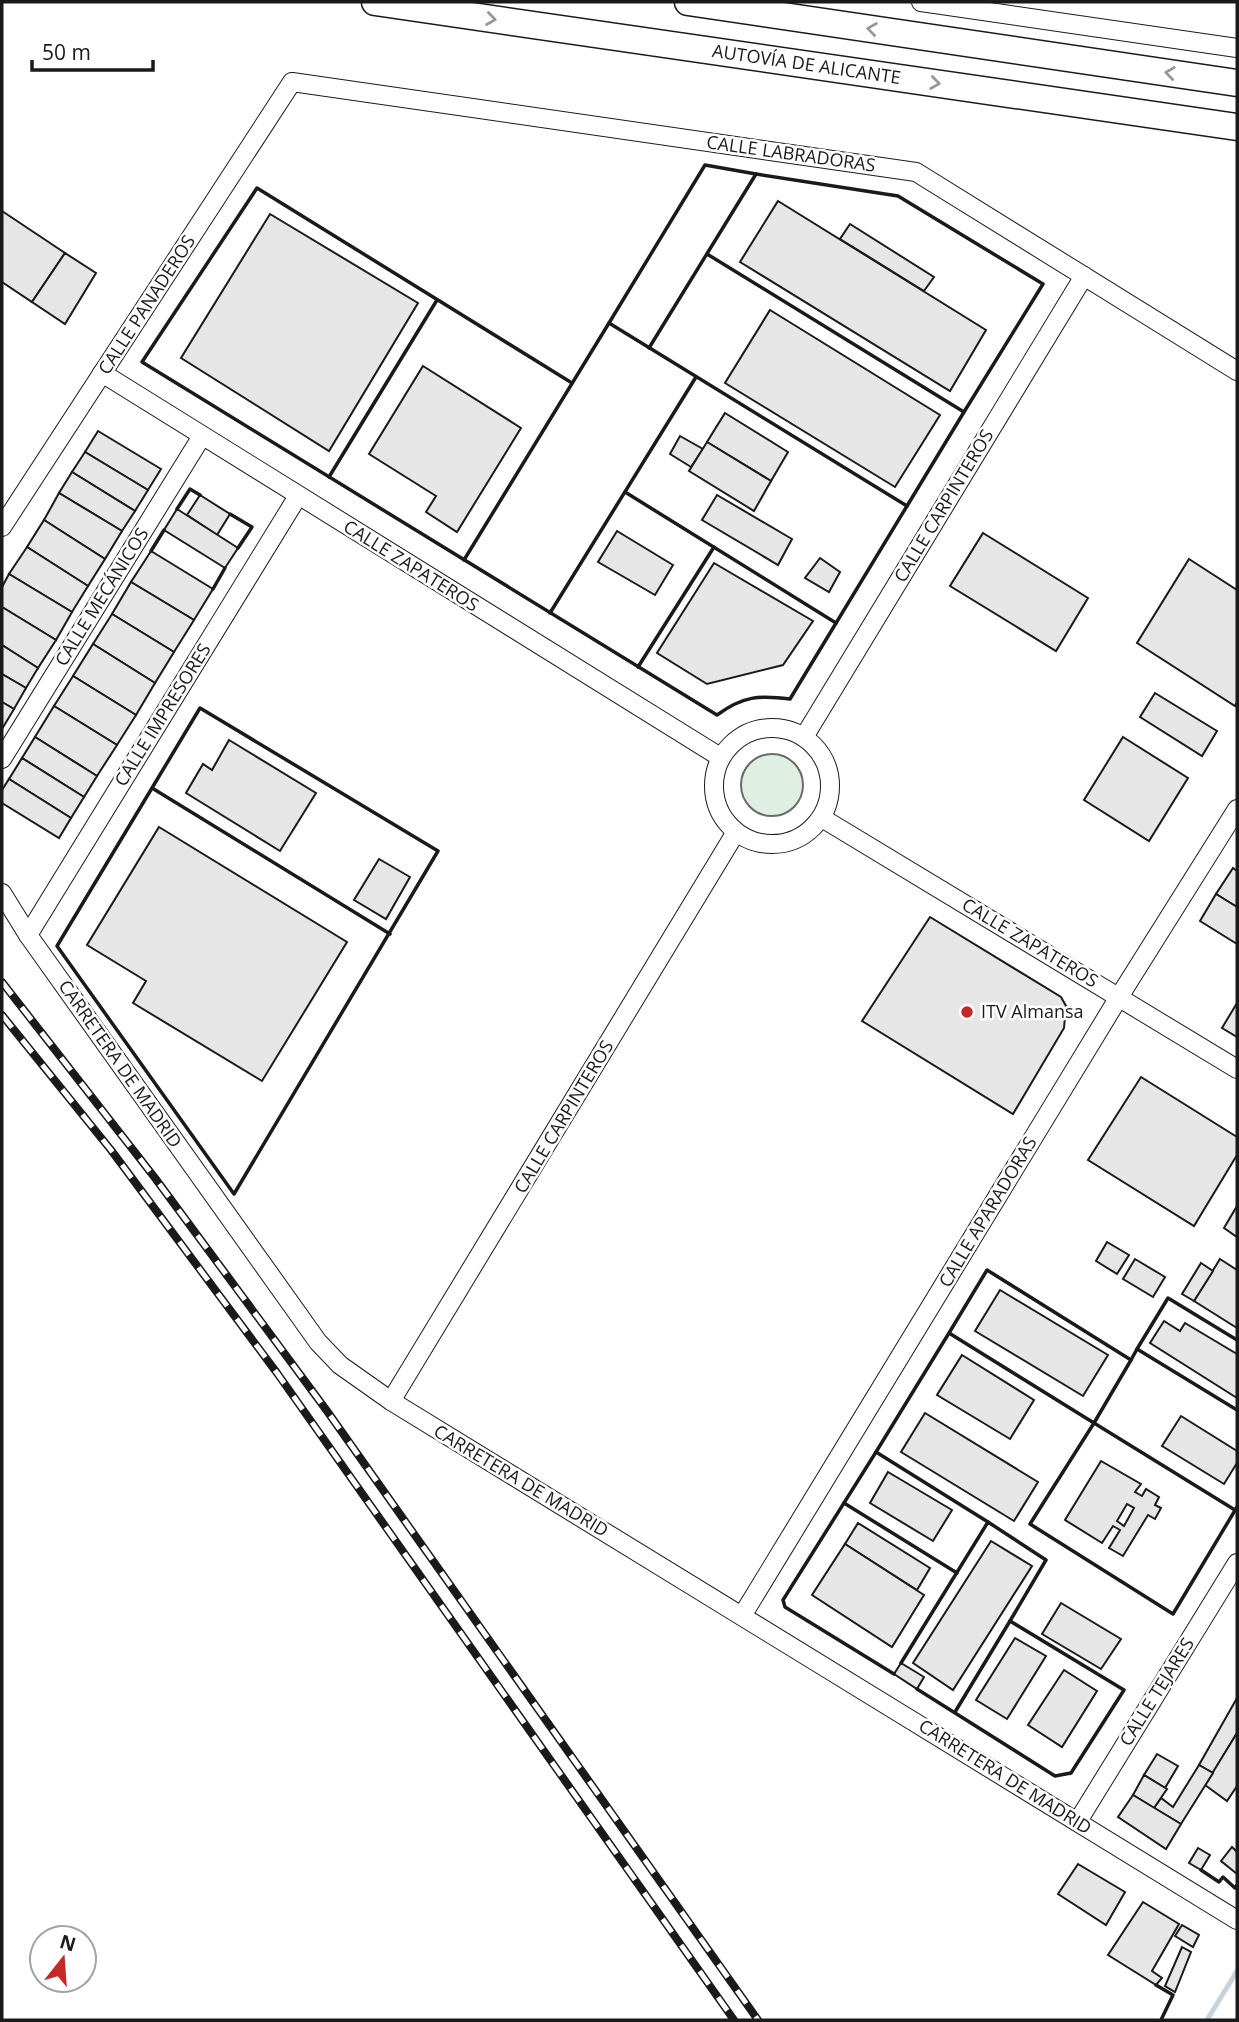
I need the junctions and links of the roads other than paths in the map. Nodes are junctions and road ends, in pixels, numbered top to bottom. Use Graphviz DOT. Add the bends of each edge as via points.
graph roads {
  1 [pos="375,2"];
  2 [pos="688,2"];
  3 [pos="921,2"];
  4 [pos="1237,48"];
  5 [pos="292,82"];
  6 [pos="1237,83"];
  7 [pos="1237,127"];
  8 [pos="1084,276"];
  9 [pos="1237,371"];
  10 [pos="102,373"];
  11 [pos="202,436"];
  12 [pos="298,496"];
  13 [pos="2,527"];
  14 [pos="804,737"];
  15 [pos="720,757"];
  16 [pos="2,759"];
  17 [pos="1237,809"];
  18 [pos="822,818"];
  19 [pos="736,832"];
  20 [pos="2,893"];
  21 [pos="28,934"];
  22 [pos="1119,997"];
  23 [pos="1237,1069"];
  24 [pos="391,1401"];
  25 [pos="1237,1563"];
  26 [pos="742,1616"];
  27 [pos="1078,1822"];
  28 [pos="1237,1920"];
  1 -- 7 [label="highway, AUTOVÍA DE ALICANTE, one-way"];
  6 -- 2 [label="highway, one-way"];
  3 -- 4 [label="street"];
  5 -- 8 [label="street, CALLE LABRADORAS" via="916,172"];
  5 -- 10 [label="street, CALLE PANADEROS"];
  8 -- 9 [label="street, CALLE LABRADORAS"];
  8 -- 14 [label="street, CALLE CARPINTEROS"];
  10 -- 11 [label="street, CALLE ZAPATEROS"];
  10 -- 13 [label="street, CALLE PANADEROS"];
  11 -- 12 [label="street, CALLE ZAPATEROS"];
  11 -- 16 [label="street, CALLE MECÁNICOS"];
  12 -- 15 [label="street, CALLE ZAPATEROS"];
  12 -- 21 [label="street, CALLE IMPRESORES"];
  14 -- 15 [label="street" via="789,729 750,731"];
  14 -- 18 [label="street" via="828,766 831,784"];
  15 -- 19 [label="street" via="714,773 716,806"];
  17 -- 22 [label="street, CALLE APARADORAS"];
  18 -- 19 [label="street" via="809,832 772,845"];
  18 -- 22 [label="street, CALLE ZAPATEROS"];
  19 -- 24 [label="street, CALLE CARPINTEROS"];
  20 -- 21 [label="street, CARRETERA DE MADRID"];
  21 -- 24 [label="street, CARRETERA DE MADRID" via="318,1342 340,1365"];
  22 -- 23 [label="street, CALLE ZAPATEROS"];
  22 -- 26 [label="street, CALLE APARADORAS"];
  24 -- 26 [label="street, CARRETERA DE MADRID"];
  25 -- 27 [label="street, CALLE TEJARES"];
  26 -- 27 [label="street, CARRETERA DE MADRID"];
  27 -- 28 [label="street, CARRETERA DE MADRID"];
}
